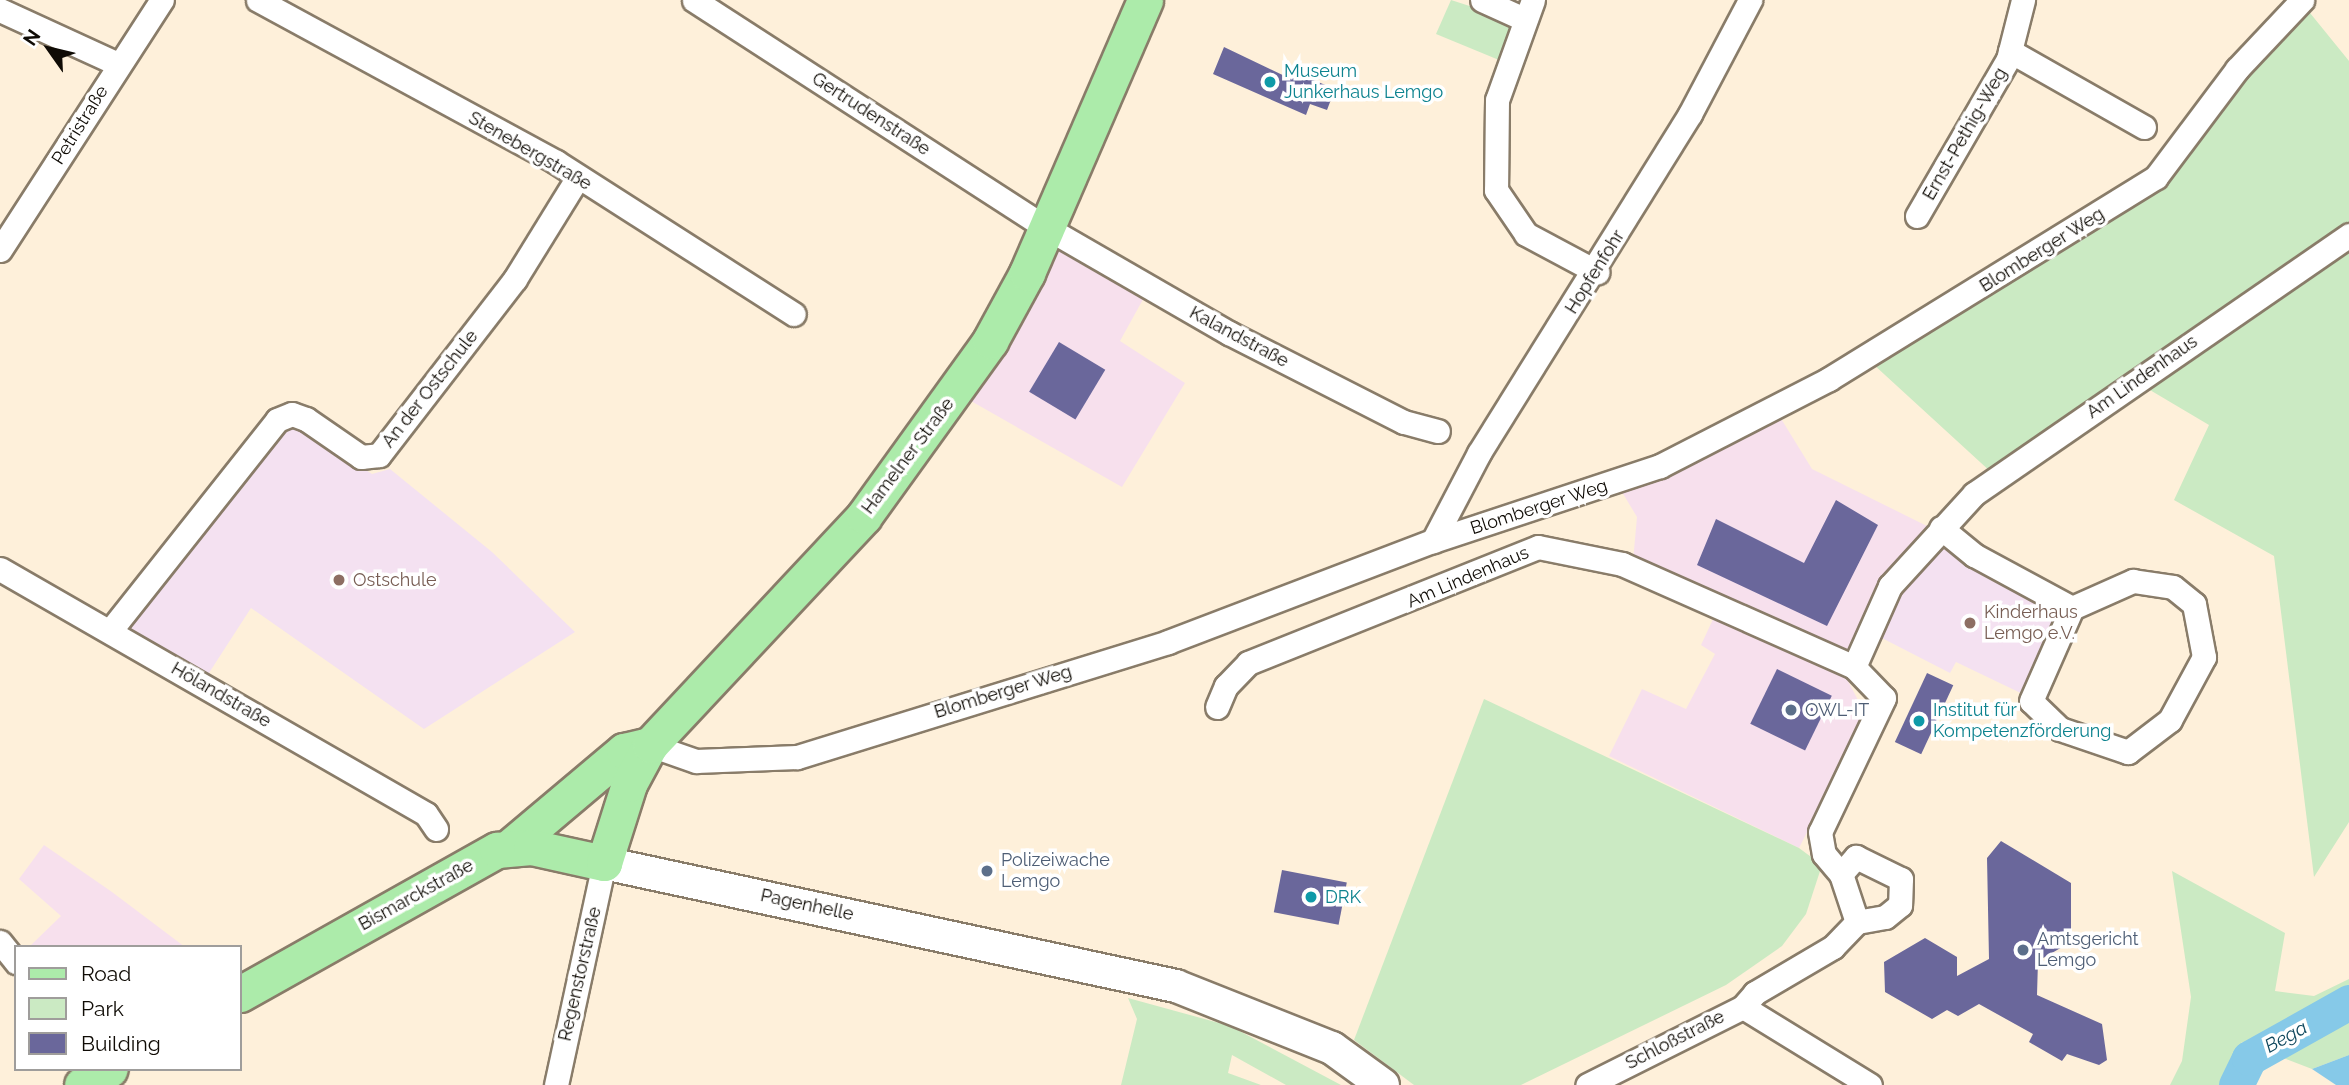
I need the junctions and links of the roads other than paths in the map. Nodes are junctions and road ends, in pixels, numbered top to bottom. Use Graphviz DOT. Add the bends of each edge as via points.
graph roads {
  1 [pos="162,0"];
  2 [pos="258,0"];
  3 [pos="694,0"];
  4 [pos="1145,0"];
  5 [pos="1482,0"];
  6 [pos="1750,0"];
  7 [pos="2024,0"];
  8 [pos="2302,0"];
  9 [pos="1529,9"];
  10 [pos="0,10"];
  11 [pos="2010,51"];
  12 [pos="118,64"];
  13 [pos="2144,127"];
  14 [pos="578,177"];
  15 [pos="1917,216"];
  16 [pos="1047,228"];
  17 [pos="2349,234"];
  18 [pos="0,250"];
  19 [pos="1597,272"];
  20 [pos="794,314"];
  21 [pos="1438,431"];
  22 [pos="1941,528"];
  23 [pos="1433,541"];
  24 [pos="0,569"];
  25 [pos="2071,608"];
  26 [pos="110,631"];
  27 [pos="1854,667"];
  28 [pos="1217,707"];
  29 [pos="650,745"];
  30 [pos="436,829"];
  31 [pos="511,846"];
  32 [pos="604,863"];
  33 [pos="1841,874"];
  34 [pos="1857,922"];
  35 [pos="0,942"];
  36 [pos="14,960"];
  37 [pos="242,993"];
  38 [pos="1743,1007"];
  39 [pos="106,1071"];
  40 [pos="82,1085"];
  41 [pos="556,1085"];
  42 [pos="1382,1085"];
  43 [pos="1587,1085"];
  44 [pos="1870,1085"];
  1 -- 12 [label="street, Petristraße"];
  2 -- 14 [label="street, Stenebergstraße"];
  3 -- 16 [label="street, Gertrudenstraße"];
  4 -- 16 [label="main road, Hamelner Straße"];
  5 -- 9 [label="street"];
  6 -- 19 [label="street, Hopfenfohr"];
  7 -- 11 [label="street, Ernst-Pethig-Weg"];
  8 -- 23 [label="street, Blomberger Weg" via="2237,69 2156,177 1932,318 1660,466"];
  9 -- 19 [label="street" via="1497,100 1496,190 1526,234"];
  10 -- 12 [label="street"];
  11 -- 13 [label="street, Ernst-Pethig-Weg"];
  11 -- 15 [label="street, Ernst-Pethig-Weg"];
  12 -- 18 [label="street, Petristraße"];
  14 -- 20 [label="street, Stenebergstraße"];
  14 -- 26 [label="street, An der Ostschule" via="515,279 379,455 361,457 292,414 277,420"];
  16 -- 21 [label="street, Kalandstraße" via="1229,333 1404,422"];
  16 -- 29 [label="main road, Hamelner Straße" via="990,341 906,463 785,604"];
  17 -- 22 [label="street, Am Lindenhaus" via="1974,494"];
  19 -- 23 [label="street, Hopfenfohr" via="1479,453"];
  22 -- 25 [label="street" via="1974,555"];
  22 -- 27 [label="street, Am Lindenhaus" via="1890,586"];
  23 -- 29 [label="street, Blomberger Weg" via="1168,642 797,757 696,761"];
  24 -- 26 [label="street, Hölandstraße"];
  25 -- 25 [label="street" via="2133,581 2174,587 2194,604 2204,657 2170,720 2128,752 2060,729 2031,701"];
  26 -- 30 [label="street, Hölandstraße" via="426,814"];
  27 -- 28 [label="street, Am Lindenhaus" via="1622,564 1538,547 1248,663 1226,686"];
  27 -- 33 [label="street, Am Lindenhaus" via="1884,698 1821,832 1824,854"];
  29 -- 31 [label="main road, Bismarckstraße" via="624,751"];
  29 -- 32 [label="main road, Hamelner Straße" via="629,784"];
  31 -- 32 [label="main road"];
  31 -- 37 [label="main road, Bismarckstraße"];
  32 -- 41 [label="street, Regenstorstraße"];
  32 -- 42 [label="main road, Pagenhelle" via="1176,986 1332,1048"];
  33 -- 34 [label="street, Am Lindenhaus"];
  33 -- 34 [label="street" via="1856,857 1901,879 1900,905 1885,917"];
  34 -- 38 [label="street" via="1833,947 1755,993"];
  35 -- 36 [label="street"];
  38 -- 43 [label="street, Schloßstraße"];
  38 -- 44 [label="street, Schloßstraße"];
  39 -- 40 [label="main road"];
}
